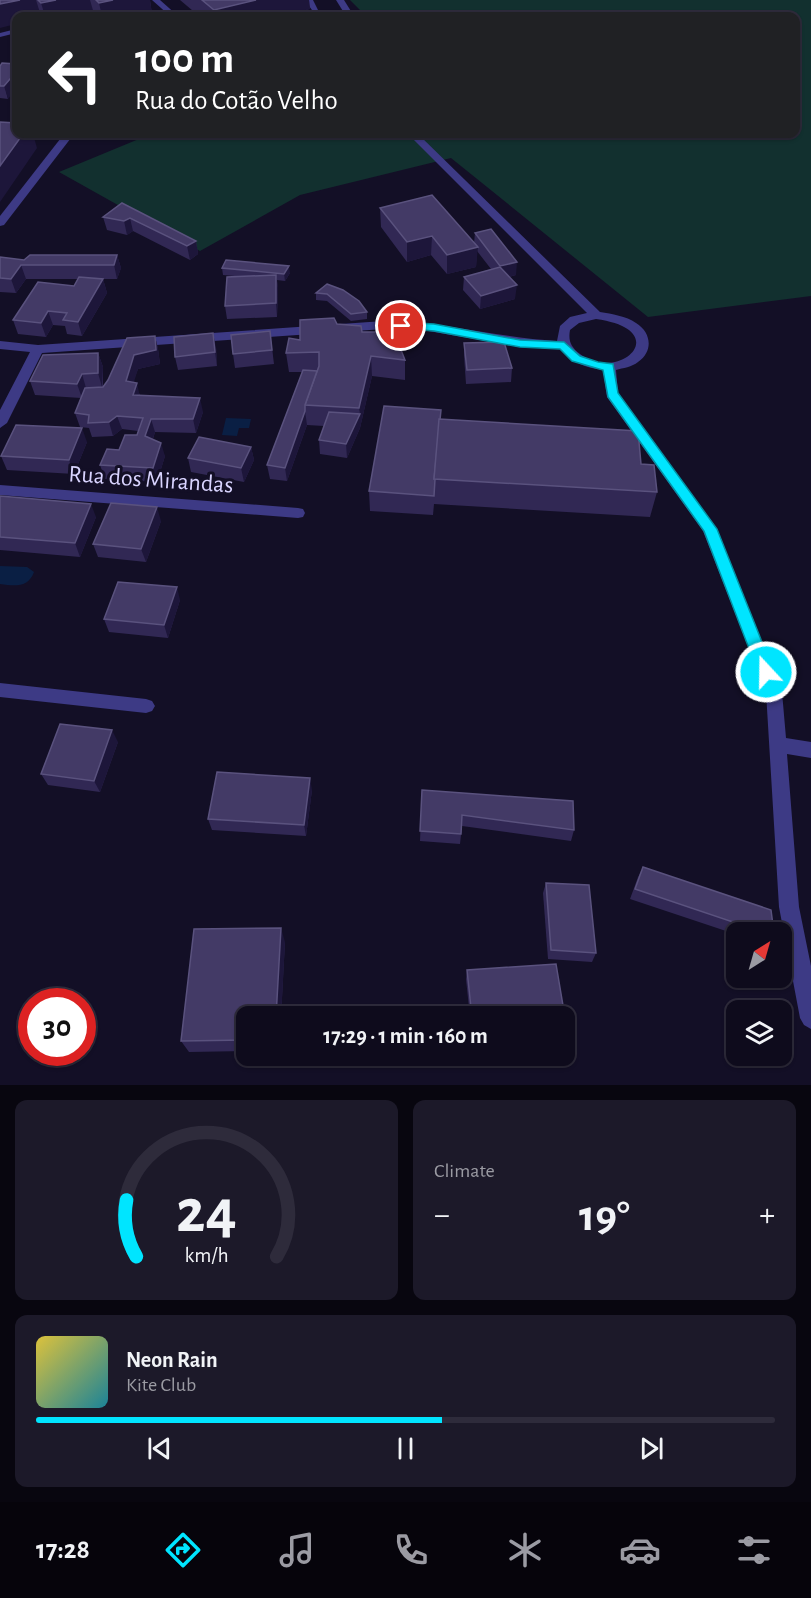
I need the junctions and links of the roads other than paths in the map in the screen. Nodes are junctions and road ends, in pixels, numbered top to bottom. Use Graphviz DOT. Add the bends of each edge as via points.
graph roads {
  1 [pos="156,0"];
  2 [pos="170,12"];
  3 [pos="66,138"];
  4 [pos="417,138"];
  5 [pos="0,223"];
  6 [pos="596,315"];
  7 [pos="0,345"];
  8 [pos="564,345"];
  9 [pos="38,349"];
  10 [pos="609,367"];
  11 [pos="0,423"];
  12 [pos="0,490"];
  13 [pos="298,513"];
  14 [pos="0,690"];
  15 [pos="146,706"];
  16 [pos="778,745"];
  17 [pos="811,750"];
  18 [pos="811,1018"];
  1 -- 2 [label="lane"];
  3 -- 5 [label="street"];
  4 -- 6 [label="street"];
  6 -- 8 [label="street" via="568,325 561,338"];
  6 -- 10 [label="street" via="631,325 643,340 639,355"];
  7 -- 9 [label="street"];
  8 -- 9 [label="street" via="520,344 417,326 384,326"];
  8 -- 10 [label="street" via="576,358"];
  9 -- 11 [label="street"];
  10 -- 16 [label="street" via="612,394 710,529 774,692"];
  12 -- 13 [label="street, Rua dos Mirandas"];
  14 -- 15 [label="street"];
  16 -- 17 [label="street"];
  16 -- 18 [label="street" via="789,907"];
}
